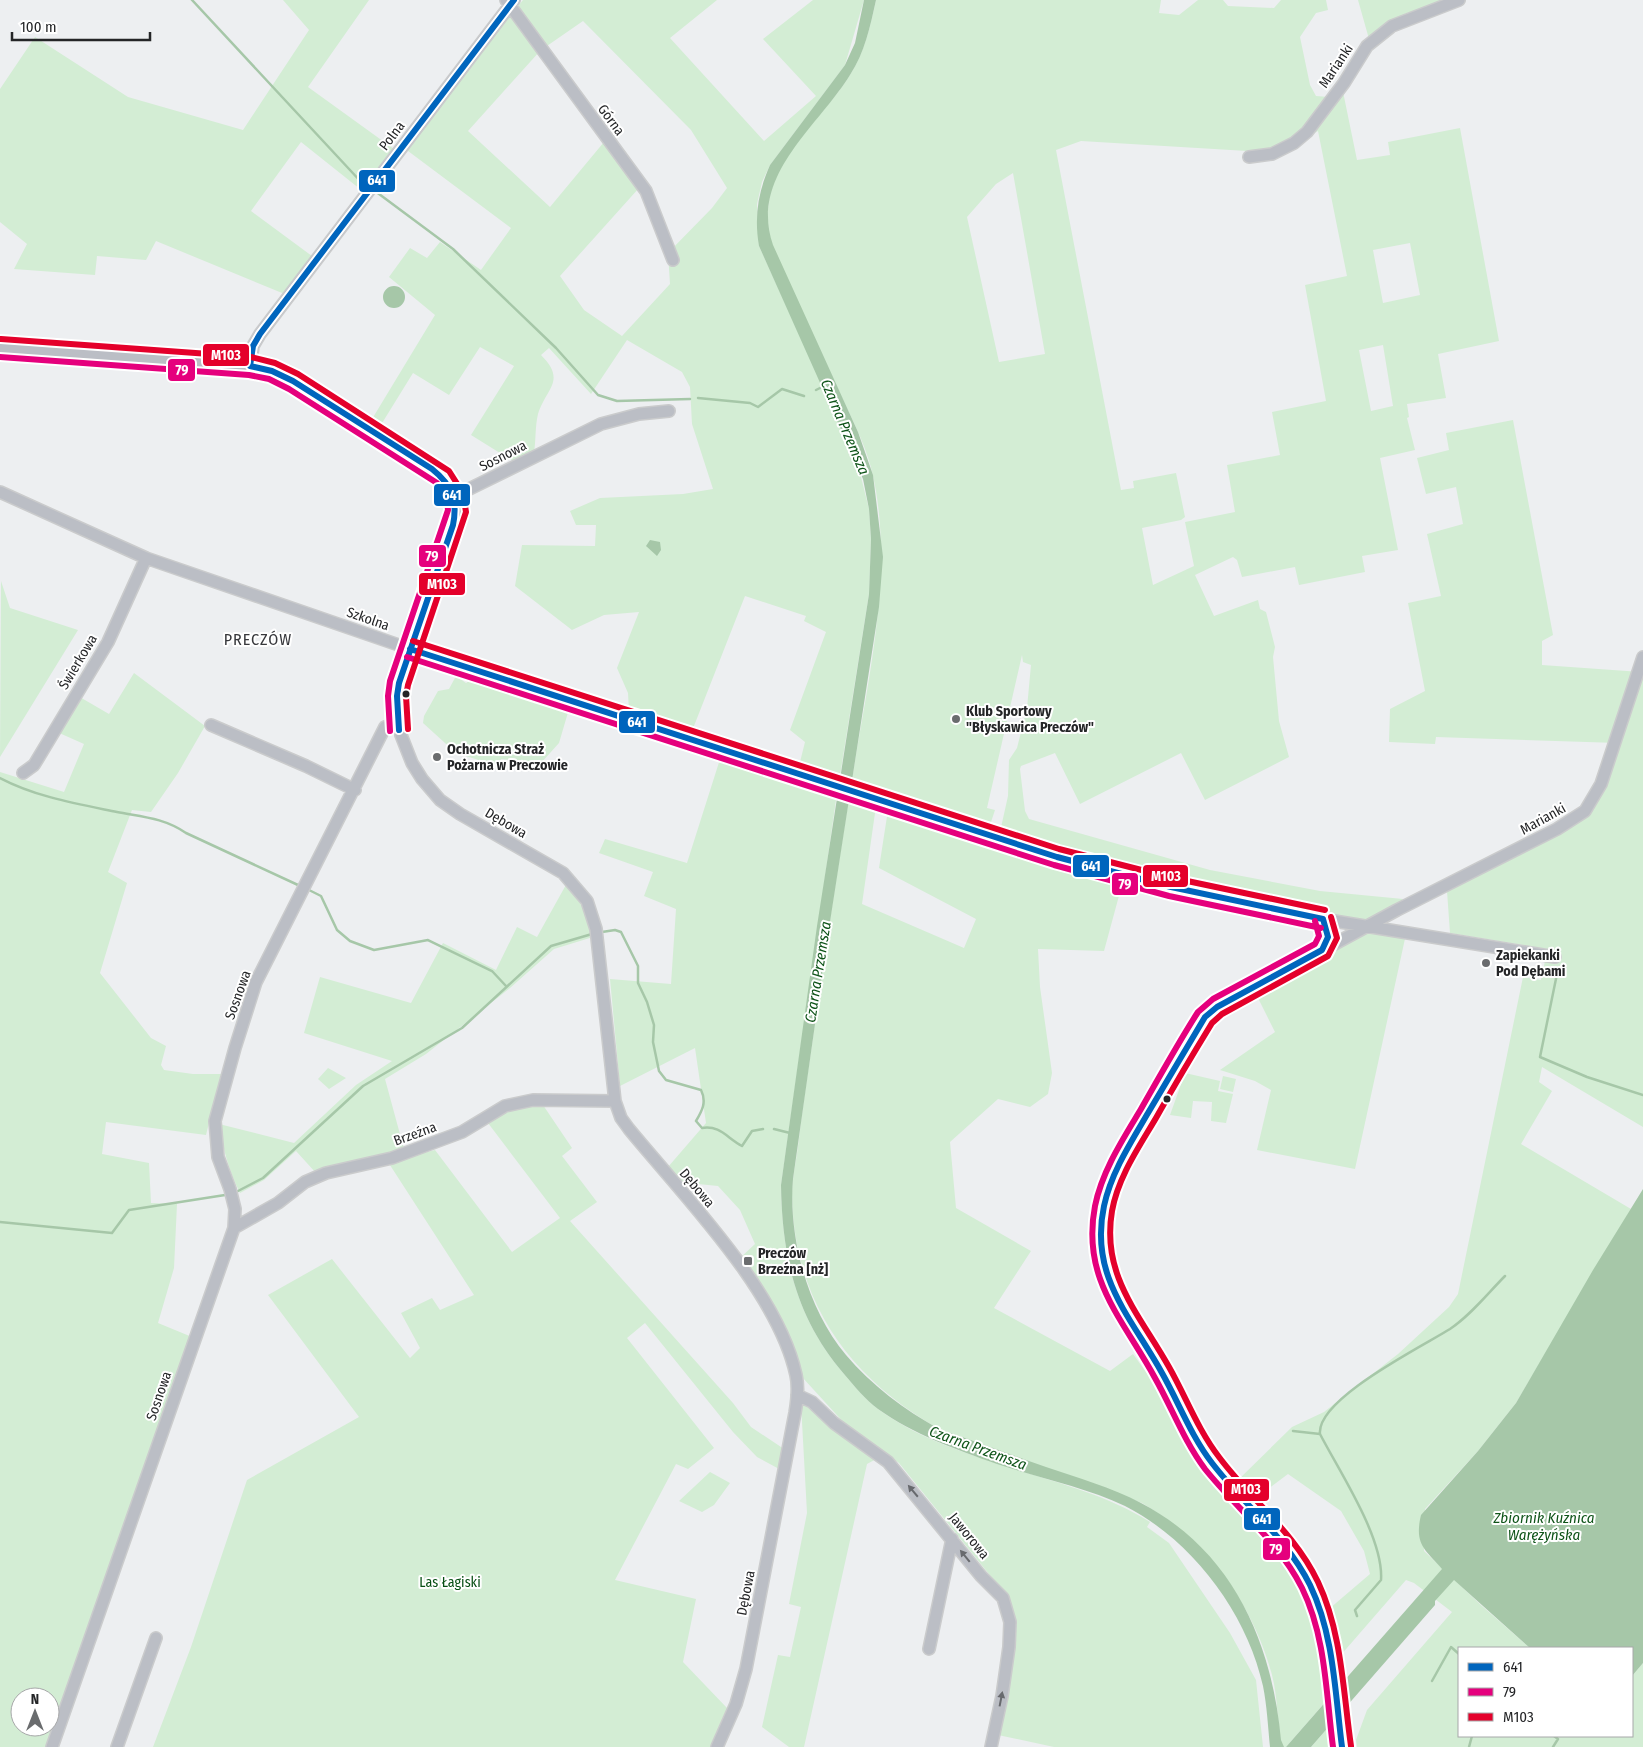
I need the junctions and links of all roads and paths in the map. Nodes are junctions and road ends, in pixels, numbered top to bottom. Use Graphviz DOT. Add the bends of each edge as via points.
graph roads {
  1 [pos="1459,0"];
  2 [pos="510,2"];
  3 [pos="1248,157"];
  4 [pos="672,260"];
  5 [pos="0,348"];
  6 [pos="250,366"];
  7 [pos="668,411"];
  8 [pos="0,492"];
  9 [pos="455,496"];
  10 [pos="146,558"];
  11 [pos="410,649"];
  12 [pos="1643,657"];
  13 [pos="398,723"];
  14 [pos="211,725"];
  15 [pos="23,773"];
  16 [pos="355,790"];
  17 [pos="1323,919"];
  18 [pos="1367,926"];
  19 [pos="1322,950"];
  20 [pos="1555,957"];
  21 [pos="615,1101"];
  22 [pos="234,1228"];
  23 [pos="797,1395"];
  24 [pos="952,1539"];
  25 [pos="156,1638"];
  26 [pos="929,1649"];
  27 [pos="52,1747"];
  28 [pos="117,1747"];
  29 [pos="717,1747"];
  30 [pos="991,1747"];
  31 [pos="1342,1747"];
  1 -- 3 [label="street, Marianki" via="1392,26 1367,46 1308,132 1272,154"];
  2 -- 4 [label="street, Górna" via="646,192"];
  2 -- 6 [label="street, Polna" via="260,334 252,346"];
  5 -- 6 [label="street"];
  6 -- 9 [label="street" via="280,374 361,423 443,477"];
  7 -- 9 [label="street, Sosnowa" via="638,414 601,424"];
  8 -- 10 [label="street, Szkolna"];
  9 -- 11 [label="street" via="457,511 453,525"];
  10 -- 11 [label="street, Szkolna"];
  10 -- 15 [label="street, Świerkowa" via="108,642 34,765"];
  11 -- 13 [label="street" via="397,696"];
  11 -- 17 [label="street, Szkolna" via="906,810 1129,877"];
  12 -- 18 [label="street, Marianki" via="1603,778 1585,811 1543,837"];
  13 -- 16 [label="street, Sosnowa" via="385,727"];
  13 -- 21 [label="street, Dębowa" via="412,763 440,800 562,873 587,901 596,929"];
  14 -- 16 [label="street"];
  16 -- 22 [label="street, Sosnowa" via="256,982 215,1121 218,1157 235,1209"];
  17 -- 18 [label="street"];
  17 -- 19 [label="street" via="1328,937"];
  18 -- 19 [label="street, Marianki"];
  18 -- 20 [label="street"];
  19 -- 31 [label="street, Marianki" via="1217,1007 1205,1017 1126,1153 1107,1197 1101,1232 1106,1273 1116,1301 1161,1370 1202,1448 1288,1551 1310,1585 1324,1626"];
  21 -- 22 [label="street, Brzeźna" via="533,1100 505,1106 462,1132 392,1158 326,1173 305,1182 278,1203"];
  21 -- 23 [label="street, Dębowa" via="629,1129 724,1242 766,1306 788,1348"];
  22 -- 27 [label="street, Sosnowa"];
  24 -- 23 [label="street, Jaworowa, one-way" via="888,1462 834,1423 812,1402"];
  23 -- 29 [label="street, Dębowa" via="748,1662 736,1704"];
  24 -- 26 [label="street"];
  30 -- 24 [label="street, Jaworowa, one-way" via="1005,1676 1009,1616 1003,1598"];
  25 -- 28 [label="street"];
}
